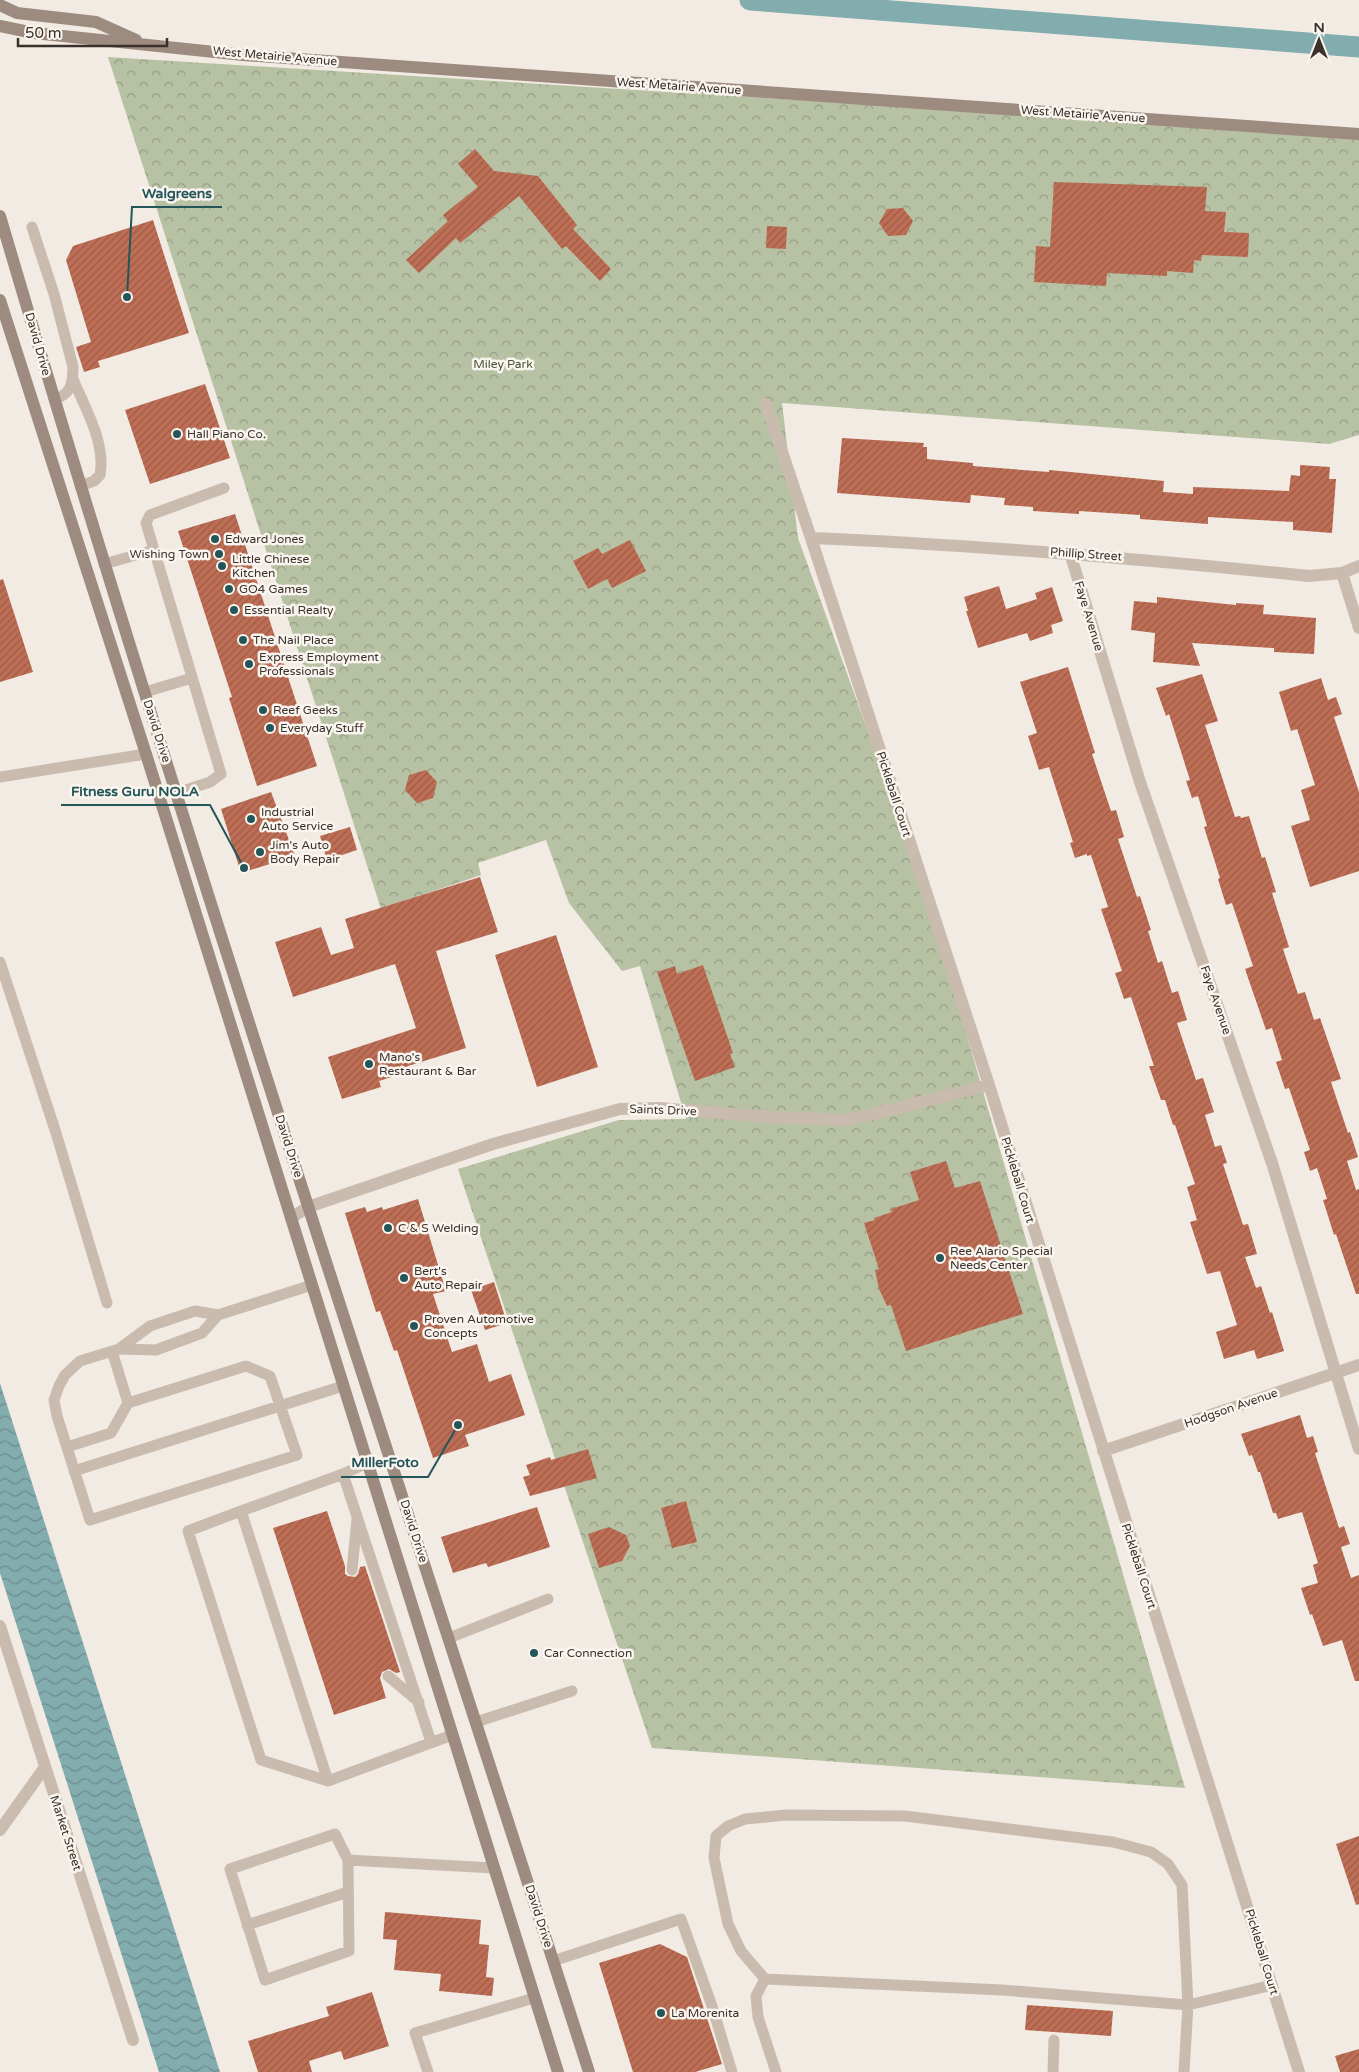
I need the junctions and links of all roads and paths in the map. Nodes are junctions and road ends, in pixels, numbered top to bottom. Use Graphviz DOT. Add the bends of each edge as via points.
graph roads {
  1 [pos="0,6"];
  2 [pos="0,26"];
  3 [pos="146,44"];
  4 [pos="1359,134"];
  5 [pos="0,216"];
  6 [pos="32,227"];
  7 [pos="0,300"];
  8 [pos="31,322"];
  9 [pos="4,330"];
  10 [pos="73,379"];
  11 [pos="54,399"];
  12 [pos="766,404"];
  13 [pos="80,486"];
  14 [pos="224,488"];
  15 [pos="811,538"];
  16 [pos="154,550"];
  17 [pos="1070,553"];
  18 [pos="104,564"];
  19 [pos="1359,566"];
  20 [pos="1342,572"];
  21 [pos="1359,628"];
  22 [pos="192,678"];
  23 [pos="145,692"];
  24 [pos="146,754"];
  25 [pos="0,777"];
  26 [pos="177,793"];
  27 [pos="0,962"];
  28 [pos="989,1086"];
  29 [pos="308,1207"];
  30 [pos="291,1218"];
  31 [pos="312,1285"];
  32 [pos="106,1303"];
  33 [pos="218,1315"];
  34 [pos="116,1350"];
  35 [pos="1359,1365"];
  36 [pos="1335,1372"];
  37 [pos="343,1386"];
  38 [pos="128,1403"];
  39 [pos="281,1406"];
  40 [pos="67,1447"];
  41 [pos="1359,1449"];
  42 [pos="1102,1451"];
  43 [pos="367,1463"];
  44 [pos="74,1470"];
  45 [pos="343,1474"];
  46 [pos="241,1511"];
  47 [pos="357,1515"];
  48 [pos="352,1570"];
  49 [pos="548,1599"];
  50 [pos="0,1626"];
  51 [pos="449,1638"];
  52 [pos="388,1676"];
  53 [pos="572,1691"];
  54 [pos="419,1702"];
  55 [pos="476,1722"];
  56 [pos="452,1735"];
  57 [pos="432,1742"];
  58 [pos="45,1768"];
  59 [pos="328,1781"];
  60 [pos="0,1830"];
  61 [pos="348,1860"];
  62 [pos="494,1868"];
  63 [pos="348,1892"];
  64 [pos="247,1925"];
  65 [pos="553,1961"];
  66 [pos="765,1979"];
  67 [pos="1272,1985"];
  68 [pos="534,1998"];
  69 [pos="1188,2005"];
  70 [pos="133,2040"];
  71 [pos="1054,2040"];
  72 [pos="428,2072"];
  73 [pos="558,2072"];
  74 [pos="589,2072"];
  75 [pos="732,2072"];
  76 [pos="776,2072"];
  77 [pos="1053,2072"];
  78 [pos="1184,2072"];
  79 [pos="1299,2072"];
  1 -- 3 [label="main road" via="16,13 96,22"];
  2 -- 3 [label="main road, West Metairie Avenue" via="34,33"];
  3 -- 4 [label="main road, West Metairie Avenue" via="253,55"];
  5 -- 8 [label="main road, David Drive"];
  6 -- 10 [label="lane" via="72,359"];
  7 -- 9 [label="main road, David Drive"];
  8 -- 9 [label="main road"];
  8 -- 11 [label="main road, David Drive"];
  9 -- 24 [label="main road, David Drive"];
  10 -- 11 [label="lane" via="70,390 63,397"];
  10 -- 13 [label="lane" via="101,458 100,475"];
  11 -- 13 [label="main road, David Drive"];
  12 -- 15 [label="street, Pickleball Court"];
  13 -- 18 [label="main road, David Drive"];
  14 -- 16 [label="lane" via="150,515 146,523"];
  15 -- 17 [label="street, Phillip Street"];
  15 -- 28 [label="street, Pickleball Court"];
  16 -- 18 [label="lane"];
  16 -- 22 [label="lane"];
  17 -- 20 [label="street, Phillip Street" via="1309,576"];
  17 -- 36 [label="street, Faye Avenue" via="1140,782 1272,1163"];
  18 -- 23 [label="main road, David Drive"];
  19 -- 20 [label="street, Phillip Street"];
  20 -- 21 [label="street"];
  22 -- 23 [label="lane"];
  22 -- 26 [label="lane" via="221,774 210,782"];
  23 -- 26 [label="main road, David Drive"];
  24 -- 25 [label="lane"];
  24 -- 30 [label="main road, David Drive"];
  26 -- 29 [label="main road, David Drive"];
  27 -- 32 [label="lane" via="56,1133"];
  28 -- 29 [label="street, Saints Drive" via="848,1120 767,1118 660,1108 620,1109 493,1144"];
  28 -- 42 [label="street, Pickleball Court"];
  29 -- 30 [label="street, Saints Drive"];
  29 -- 51 [label="main road, David Drive"];
  30 -- 31 [label="main road, David Drive"];
  31 -- 33 [label="lane"];
  31 -- 37 [label="main road, David Drive"];
  33 -- 34 [label="lane" via="195,1311 150,1326"];
  33 -- 34 [label="lane" via="202,1334 156,1350"];
  34 -- 38 [label="lane"];
  34 -- 40 [label="lane" via="80,1361 58,1386 54,1400 56,1416"];
  35 -- 36 [label="street, Hodgson Avenue"];
  36 -- 41 [label="street, Faye Avenue"];
  36 -- 42 [label="street, Hodgson Avenue"];
  37 -- 39 [label="lane"];
  37 -- 43 [label="main road, David Drive"];
  38 -- 39 [label="lane" via="246,1366 270,1376"];
  38 -- 40 [label="lane" via="111,1433"];
  39 -- 44 [label="lane"];
  39 -- 44 [label="lane" via="298,1455 90,1520"];
  40 -- 44 [label="lane"];
  42 -- 67 [label="street, Pickleball Court"];
  43 -- 45 [label="lane"];
  43 -- 56 [label="main road, David Drive"];
  45 -- 46 [label="lane"];
  45 -- 47 [label="lane"];
  46 -- 59 [label="lane"];
  46 -- 59 [label="lane" via="188,1531 258,1751 261,1760"];
  47 -- 48 [label="lane"];
  47 -- 54 [label="lane"];
  49 -- 51 [label="lane"];
  50 -- 58 [label="street, Market Street"];
  51 -- 55 [label="main road, David Drive"];
  52 -- 54 [label="lane"];
  53 -- 55 [label="lane"];
  54 -- 57 [label="lane"];
  55 -- 65 [label="main road, David Drive"];
  56 -- 57 [label="lane"];
  56 -- 62 [label="main road, David Drive"];
  57 -- 59 [label="lane"];
  58 -- 60 [label="street"];
  58 -- 70 [label="street, Market Street"];
  61 -- 62 [label="lane"];
  61 -- 63 [label="lane"];
  61 -- 64 [label="lane" via="335,1834 230,1868"];
  62 -- 68 [label="main road, David Drive"];
  63 -- 64 [label="lane"];
  63 -- 64 [label="lane" via="349,1951 265,1980"];
  65 -- 74 [label="main road, David Drive"];
  65 -- 75 [label="lane" via="681,1919"];
  66 -- 69 [label="lane" via="1002,1990"];
  66 -- 69 [label="lane" via="740,1952 728,1924 714,1858 716,1836 728,1826 745,1819 787,1815 905,1816 1114,1842 1151,1852 1168,1864 1182,1885"];
  66 -- 76 [label="lane" via="756,1996 758,2016"];
  67 -- 69 [label="lane"];
  67 -- 79 [label="street, Pickleball Court"];
  68 -- 72 [label="lane" via="415,2033"];
  68 -- 73 [label="main road, David Drive"];
  69 -- 78 [label="lane"];
  71 -- 77 [label="lane"];
}
